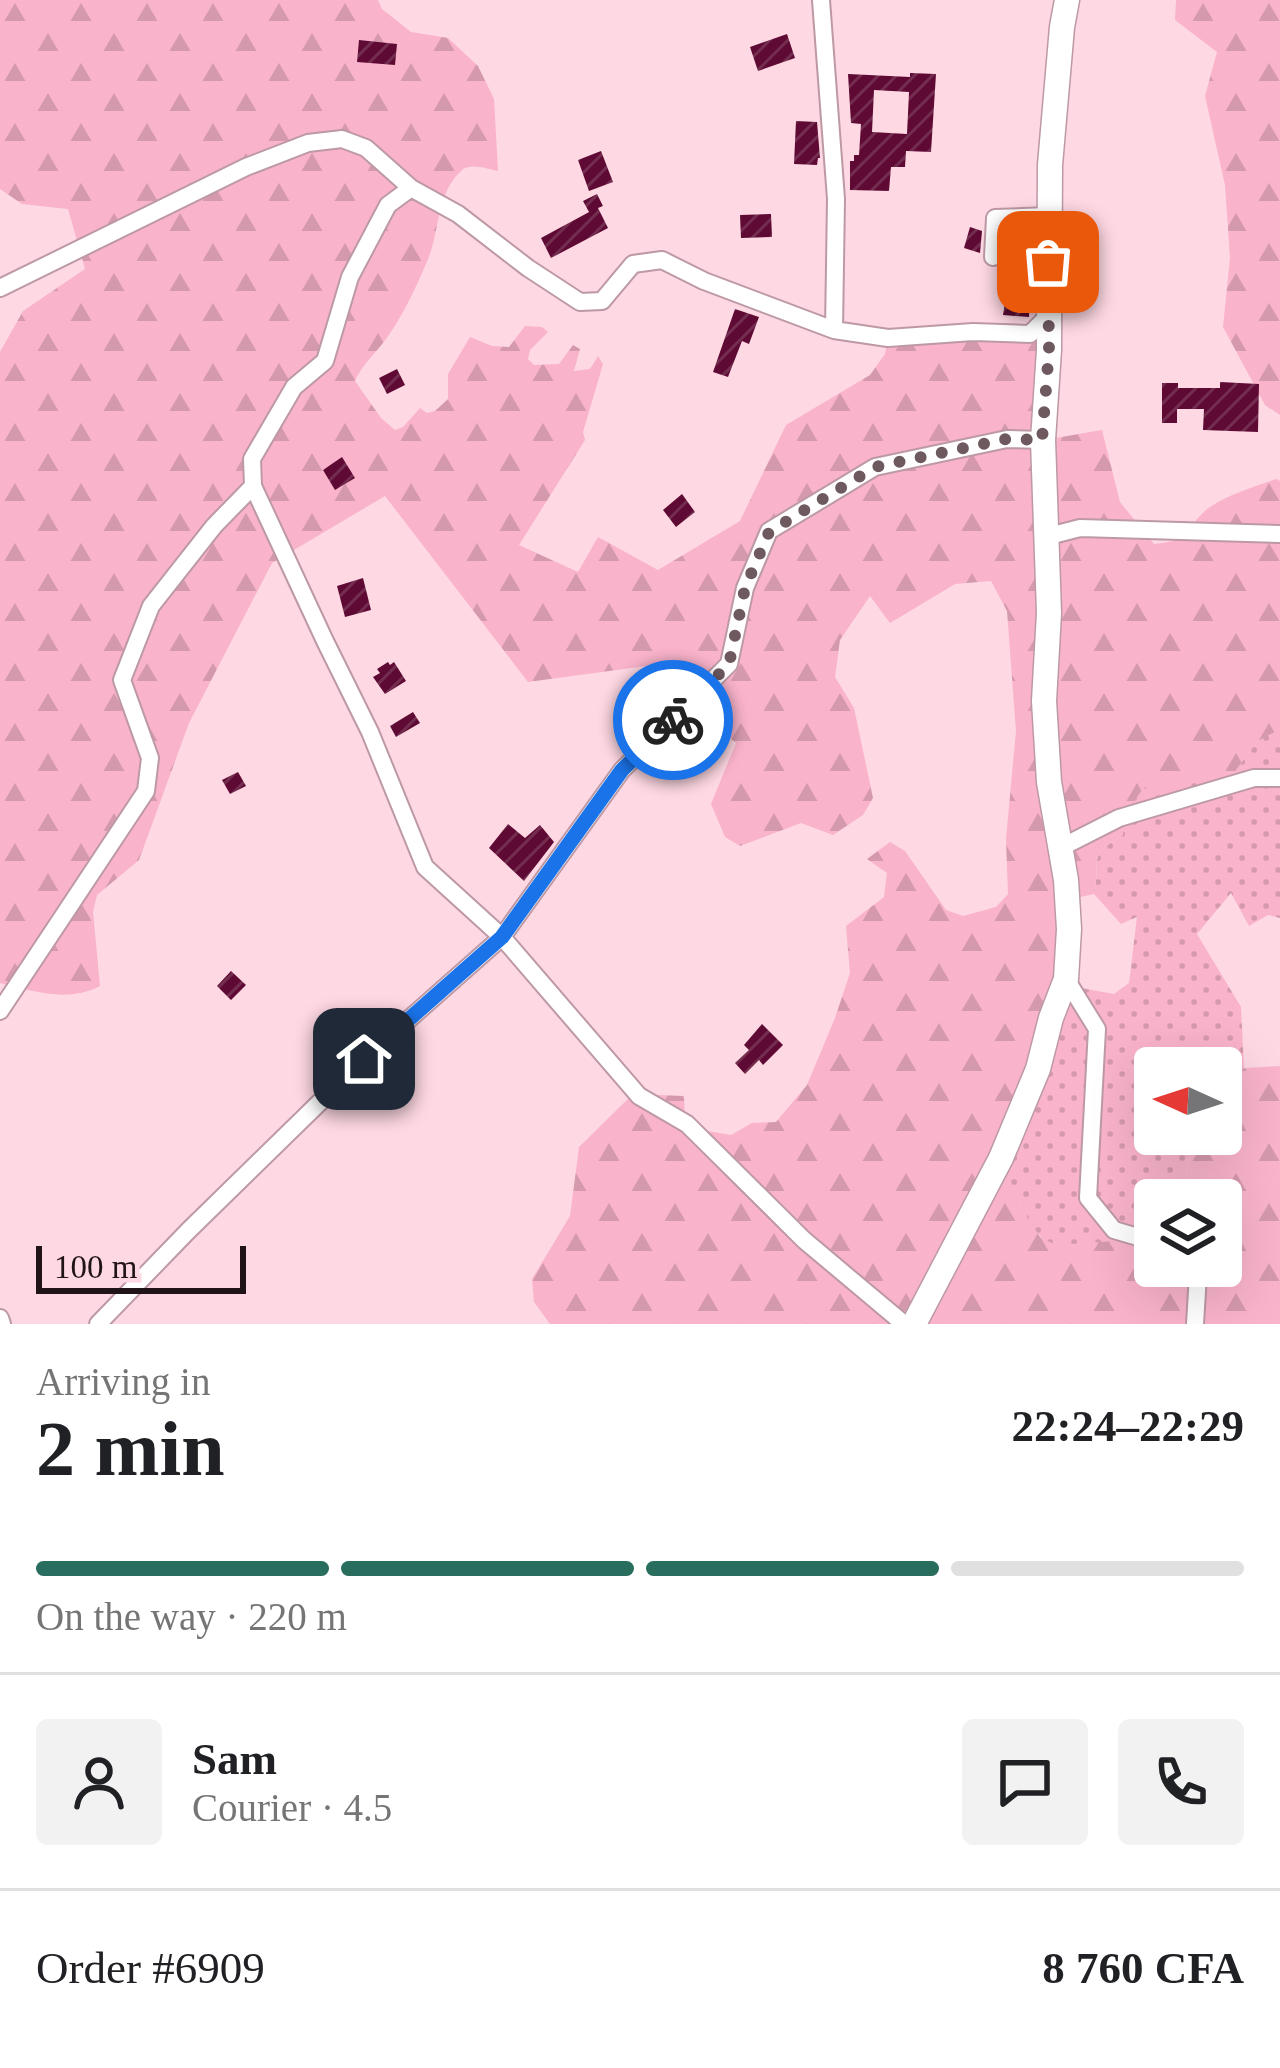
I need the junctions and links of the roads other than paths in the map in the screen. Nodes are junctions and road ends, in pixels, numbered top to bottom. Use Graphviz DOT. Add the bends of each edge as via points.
graph roads {
  1 [pos="821,0"];
  2 [pos="1067,0"];
  3 [pos="411,188"];
  4 [pos="1049,216"];
  5 [pos="993,257"];
  6 [pos="0,288"];
  7 [pos="1048,316"];
  8 [pos="834,330"];
  9 [pos="1042,440"];
  10 [pos="253,486"];
  11 [pos="1280,534"];
  12 [pos="1045,537"];
  13 [pos="1280,778"];
  14 [pos="1062,847"];
  15 [pos="502,937"];
  16 [pos="1066,979"];
  17 [pos="0,1011"];
  18 [pos="1134,1236"];
  19 [pos="1197,1287"];
  20 [pos="98,1324"];
  21 [pos="904,1324"];
  22 [pos="914,1324"];
  23 [pos="1195,1324"];
  1 -- 8 [label="street" via="836,199"];
  2 -- 4 [label="street"];
  3 -- 6 [label="street" via="366,148 343,139 308,143"];
  3 -- 8 [label="street" via="580,302 602,301 633,264 662,260"];
  3 -- 10 [label="street" via="388,205 350,278 325,361 294,387 252,459"];
  4 -- 5 [label="street" via="995,218"];
  4 -- 7 [label="street"];
  7 -- 8 [label="street" via="1030,334 888,338"];
  7 -- 9 [label="street"];
  9 -- 12 [label="street"];
  9 -- 15 [label="street" via="1006,439 875,467 769,532 745,588 729,664 622,770"];
  10 -- 15 [label="street" via="425,867"];
  10 -- 17 [label="street" via="151,606 122,680 149,758 146,790"];
  11 -- 12 [label="street" via="1080,528"];
  12 -- 14 [label="street" via="1048,782"];
  13 -- 14 [label="street" via="1254,778 1119,818"];
  14 -- 16 [label="street"];
  15 -- 20 [label="street" via="364,1059"];
  15 -- 21 [label="street" via="639,1096 687,1124 804,1240"];
  16 -- 18 [label="street" via="1097,1029 1088,1198 1114,1230"];
  16 -- 22 [label="street" via="1010,1138"];
  19 -- 23 [label="street"];
}
